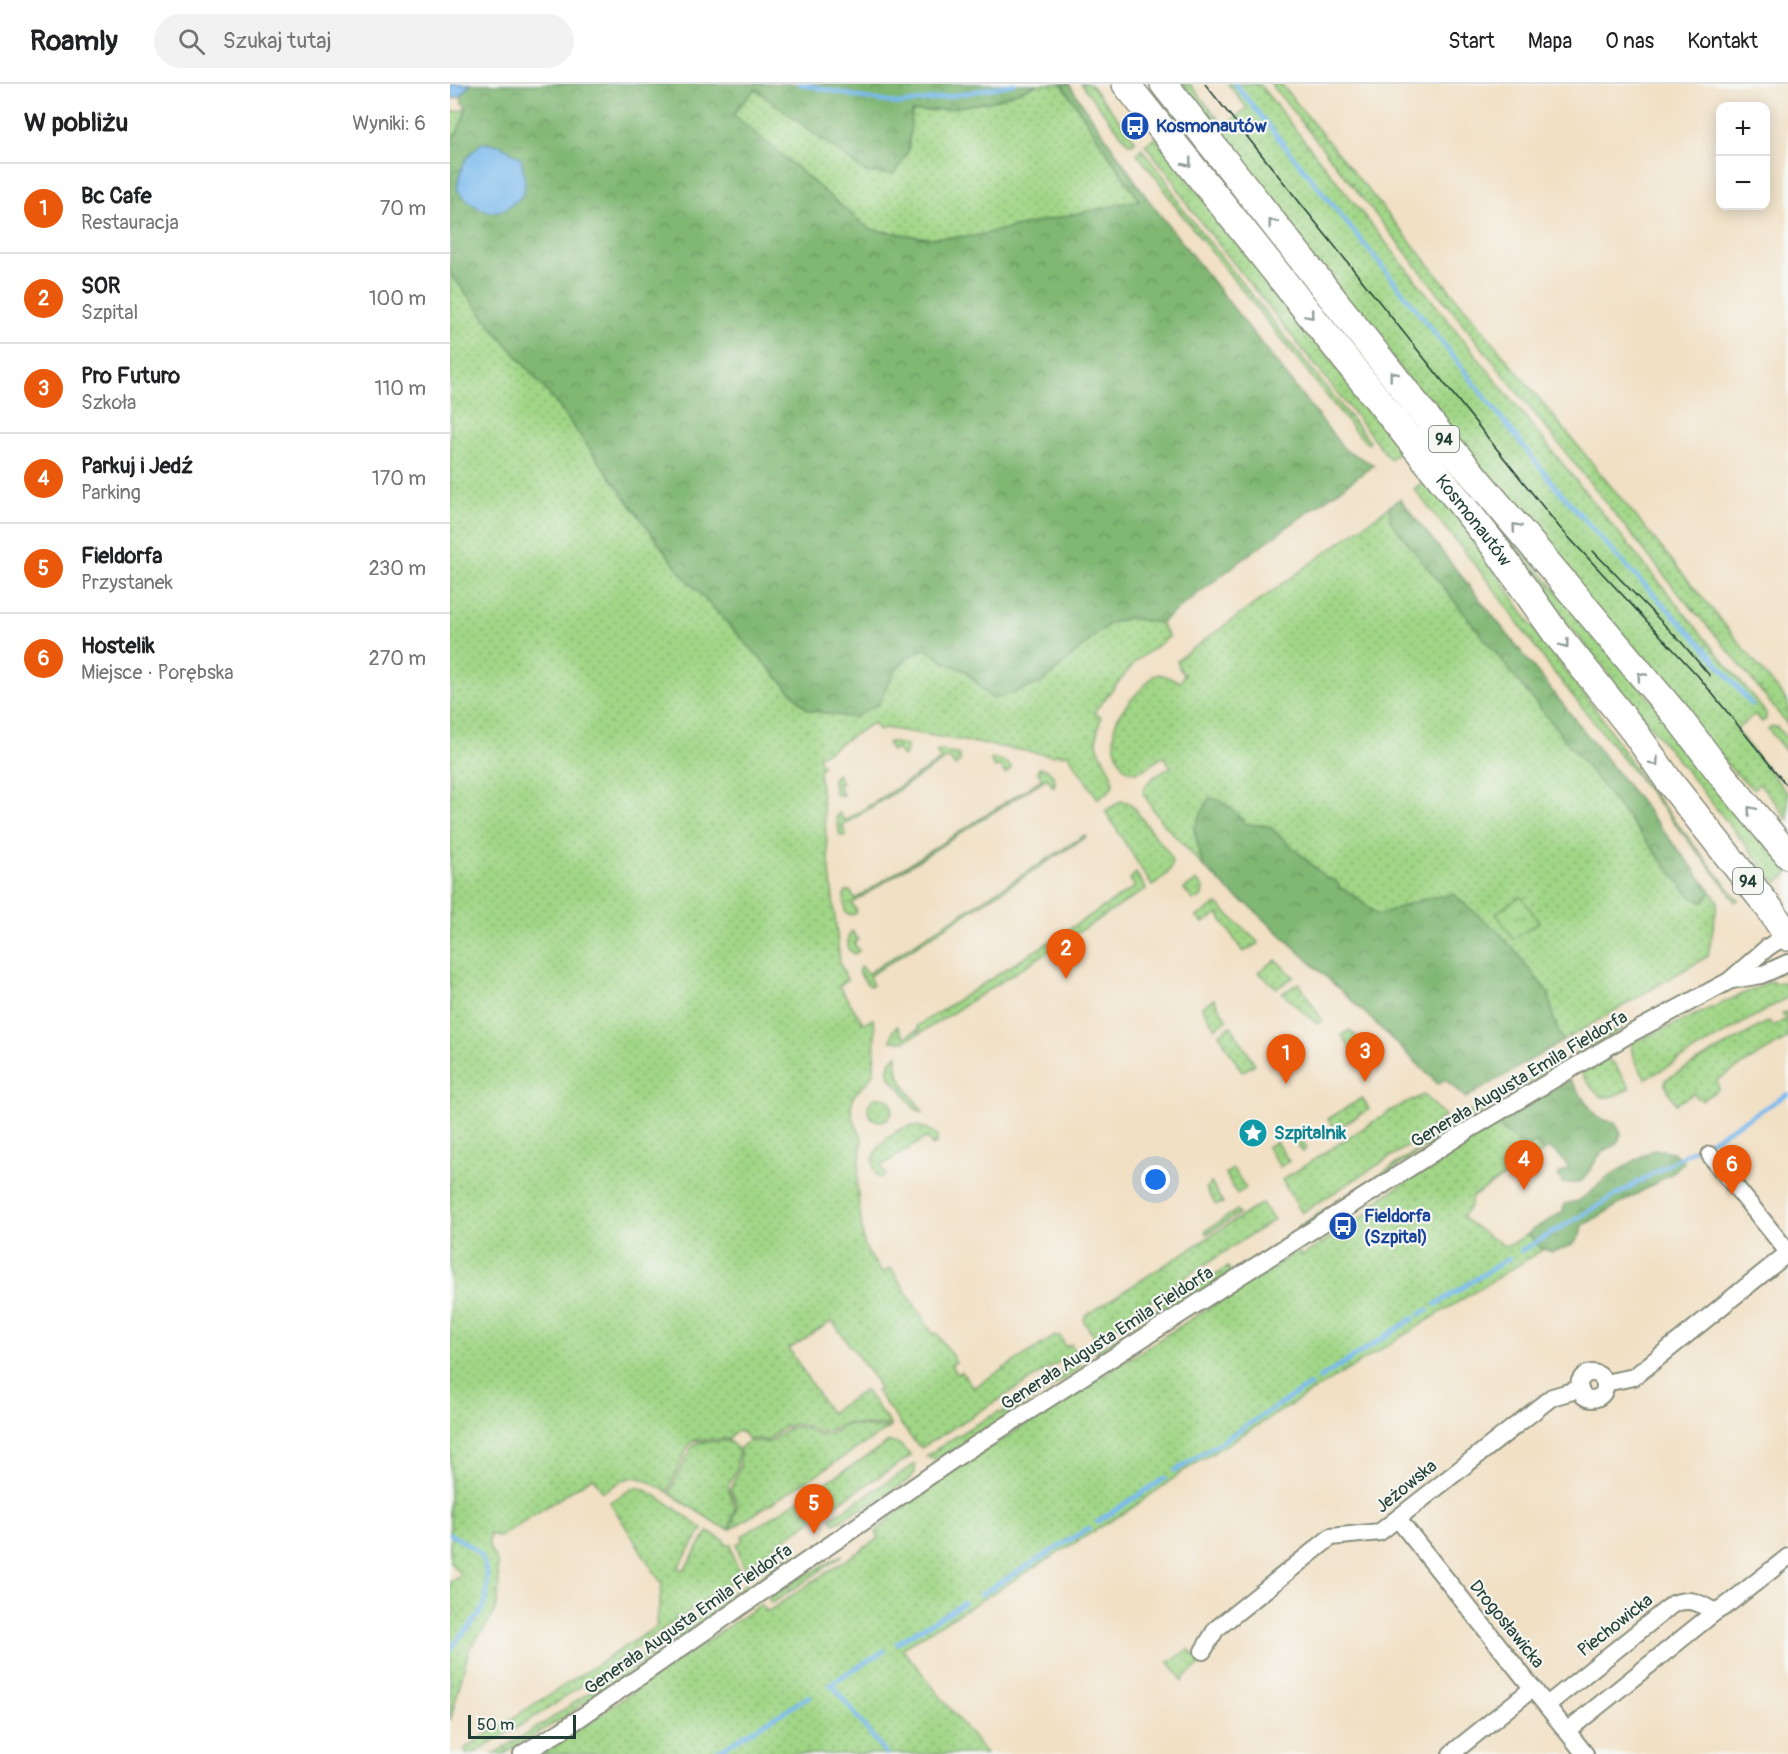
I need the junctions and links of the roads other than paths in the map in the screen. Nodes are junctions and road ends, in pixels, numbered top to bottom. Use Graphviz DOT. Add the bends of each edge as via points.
graph roads {
  1 [pos="1126,84"];
  2 [pos="1164,84"];
  3 [pos="1788,855"];
  4 [pos="1787,936"];
  5 [pos="1788,963"];
  6 [pos="1730,981"];
  7 [pos="1710,1155"];
  8 [pos="1788,1253"];
  9 [pos="1398,1519"];
  10 [pos="1788,1557"];
  11 [pos="1715,1612"];
  12 [pos="1203,1651"];
  13 [pos="1533,1688"];
  14 [pos="1547,1706"];
  15 [pos="1567,1731"];
  16 [pos="522,1754"];
  17 [pos="1451,1754"];
  18 [pos="1586,1754"];
  1 -- 4 [label="main road, Kosmonautów / 94, one-way" via="1493,544 1555,632"];
  3 -- 2 [label="main road, Kosmonautów / 94, one-way" via="1680,720 1452,450"];
  4 -- 6 [label="street, Generała Augusta Emila Fieldorfa" via="1768,947"];
  5 -- 6 [label="street, Generała Augusta Emila Fieldorfa" via="1761,975"];
  6 -- 16 [label="street, Generała Augusta Emila Fieldorfa" via="1574,1066 1194,1305 957,1457"];
  7 -- 8 [label="street"];
  8 -- 9 [label="street, Jeżowska" via="1634,1377 1605,1383 1601,1376 1589,1373 1580,1381 1580,1389 1552,1396"];
  9 -- 12 [label="street, Jeżowska" via="1380,1532 1331,1537 1216,1629"];
  9 -- 13 [label="street, Drogosławicka"];
  10 -- 11 [label="street"];
  11 -- 14 [label="street, Piechowicka" via="1695,1601 1673,1604"];
  11 -- 15 [label="street"];
  13 -- 14 [label="street, Drogosławicka"];
  13 -- 17 [label="street"];
  14 -- 15 [label="street, Drogosławicka"];
  15 -- 18 [label="street, Drogosławicka"];
}
